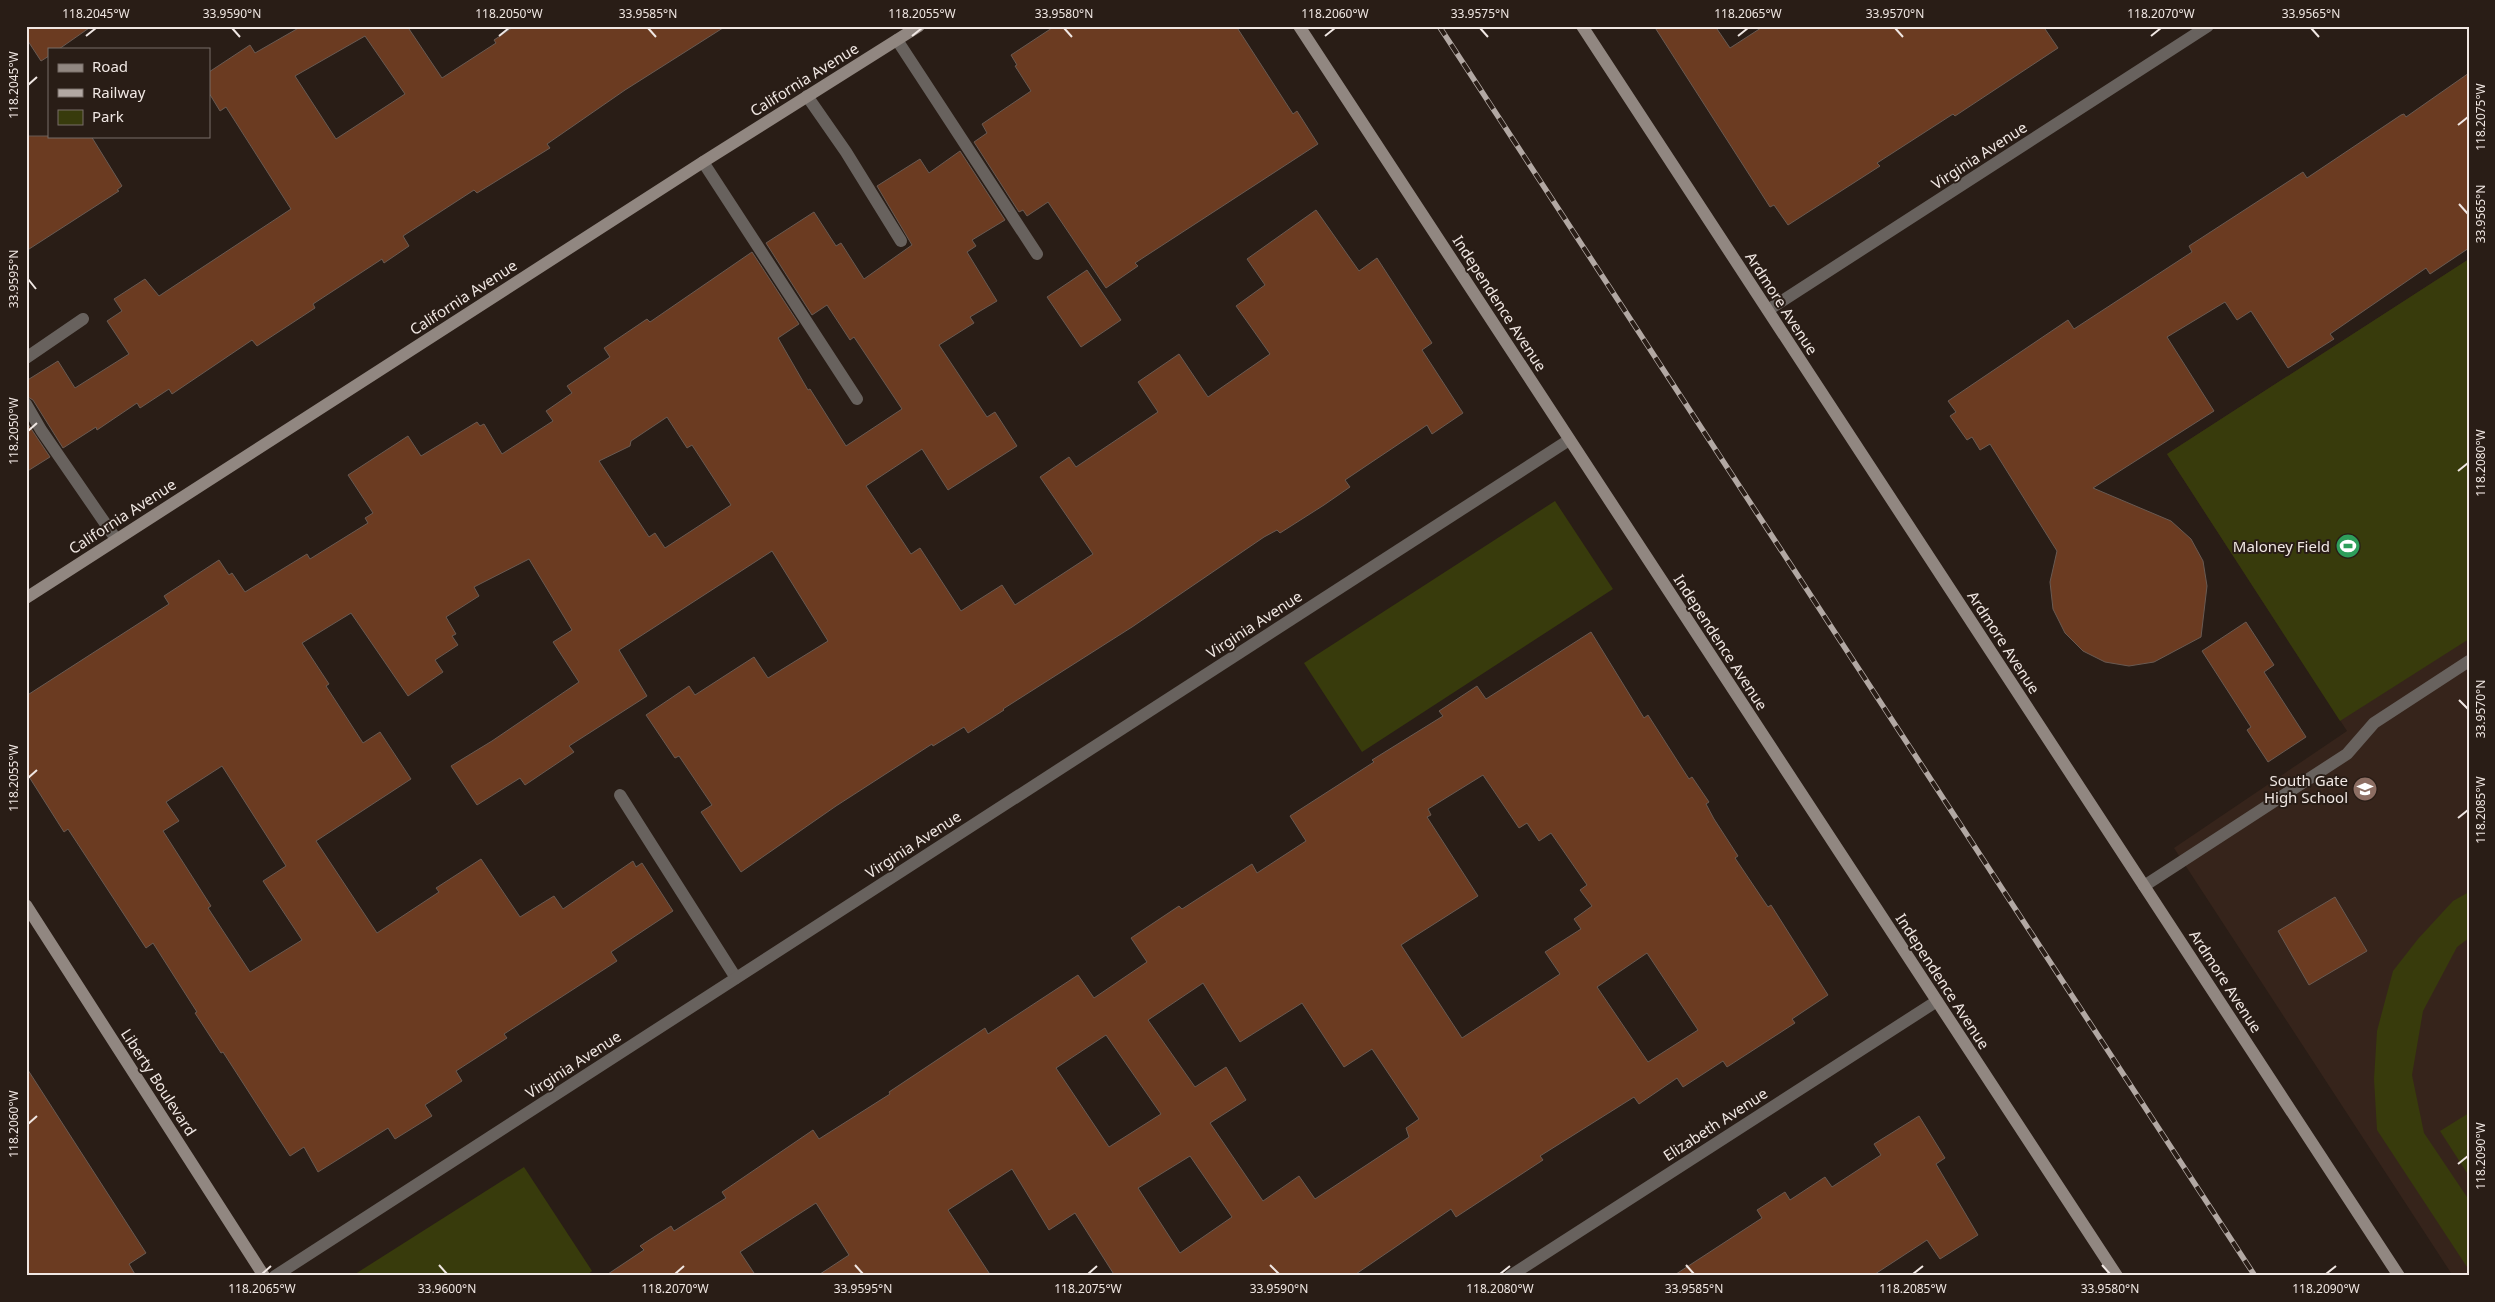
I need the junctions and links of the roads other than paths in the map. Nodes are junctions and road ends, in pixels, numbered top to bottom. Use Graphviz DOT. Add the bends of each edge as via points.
graph roads {
  1 [pos="919,26"];
  2 [pos="1299,26"];
  3 [pos="1582,26"];
  4 [pos="2208,26"];
  5 [pos="897,40"];
  6 [pos="807,96"];
  7 [pos="703,162"];
  8 [pos="902,241"];
  9 [pos="1037,254"];
  10 [pos="1768,310"];
  11 [pos="83,319"];
  12 [pos="26,358"];
  13 [pos="857,399"];
  14 [pos="26,404"];
  15 [pos="1569,440"];
  16 [pos="116,538"];
  17 [pos="26,598"];
  18 [pos="2469,661"];
  19 [pos="620,795"];
  20 [pos="2144,886"];
  21 [pos="26,905"];
  22 [pos="736,978"];
  23 [pos="1937,1000"];
  24 [pos="264,1276"];
  25 [pos="275,1276"];
  26 [pos="1510,1276"];
  27 [pos="2117,1276"];
  28 [pos="2399,1276"];
  1 -- 5 [label="street, California Avenue"];
  2 -- 15 [label="street, Independence Avenue"];
  3 -- 10 [label="street, Ardmore Avenue"];
  4 -- 10 [label="street, Virginia Avenue"];
  5 -- 6 [label="street, California Avenue"];
  5 -- 9 [label="street"];
  6 -- 7 [label="street, California Avenue"];
  6 -- 8 [label="street"];
  7 -- 13 [label="street"];
  7 -- 16 [label="street, California Avenue"];
  10 -- 20 [label="street, Ardmore Avenue"];
  11 -- 12 [label="street"];
  14 -- 16 [label="street"];
  15 -- 22 [label="street, Virginia Avenue"];
  15 -- 23 [label="street, Independence Avenue"];
  16 -- 17 [label="street, California Avenue"];
  18 -- 20 [label="street" via="2374,723 2346,754"];
  19 -- 22 [label="street"];
  20 -- 28 [label="street, Ardmore Avenue"];
  21 -- 24 [label="street, Liberty Boulevard"];
  22 -- 25 [label="street, Virginia Avenue"];
  23 -- 26 [label="street, Elizabeth Avenue"];
  23 -- 27 [label="street, Independence Avenue"];
}
